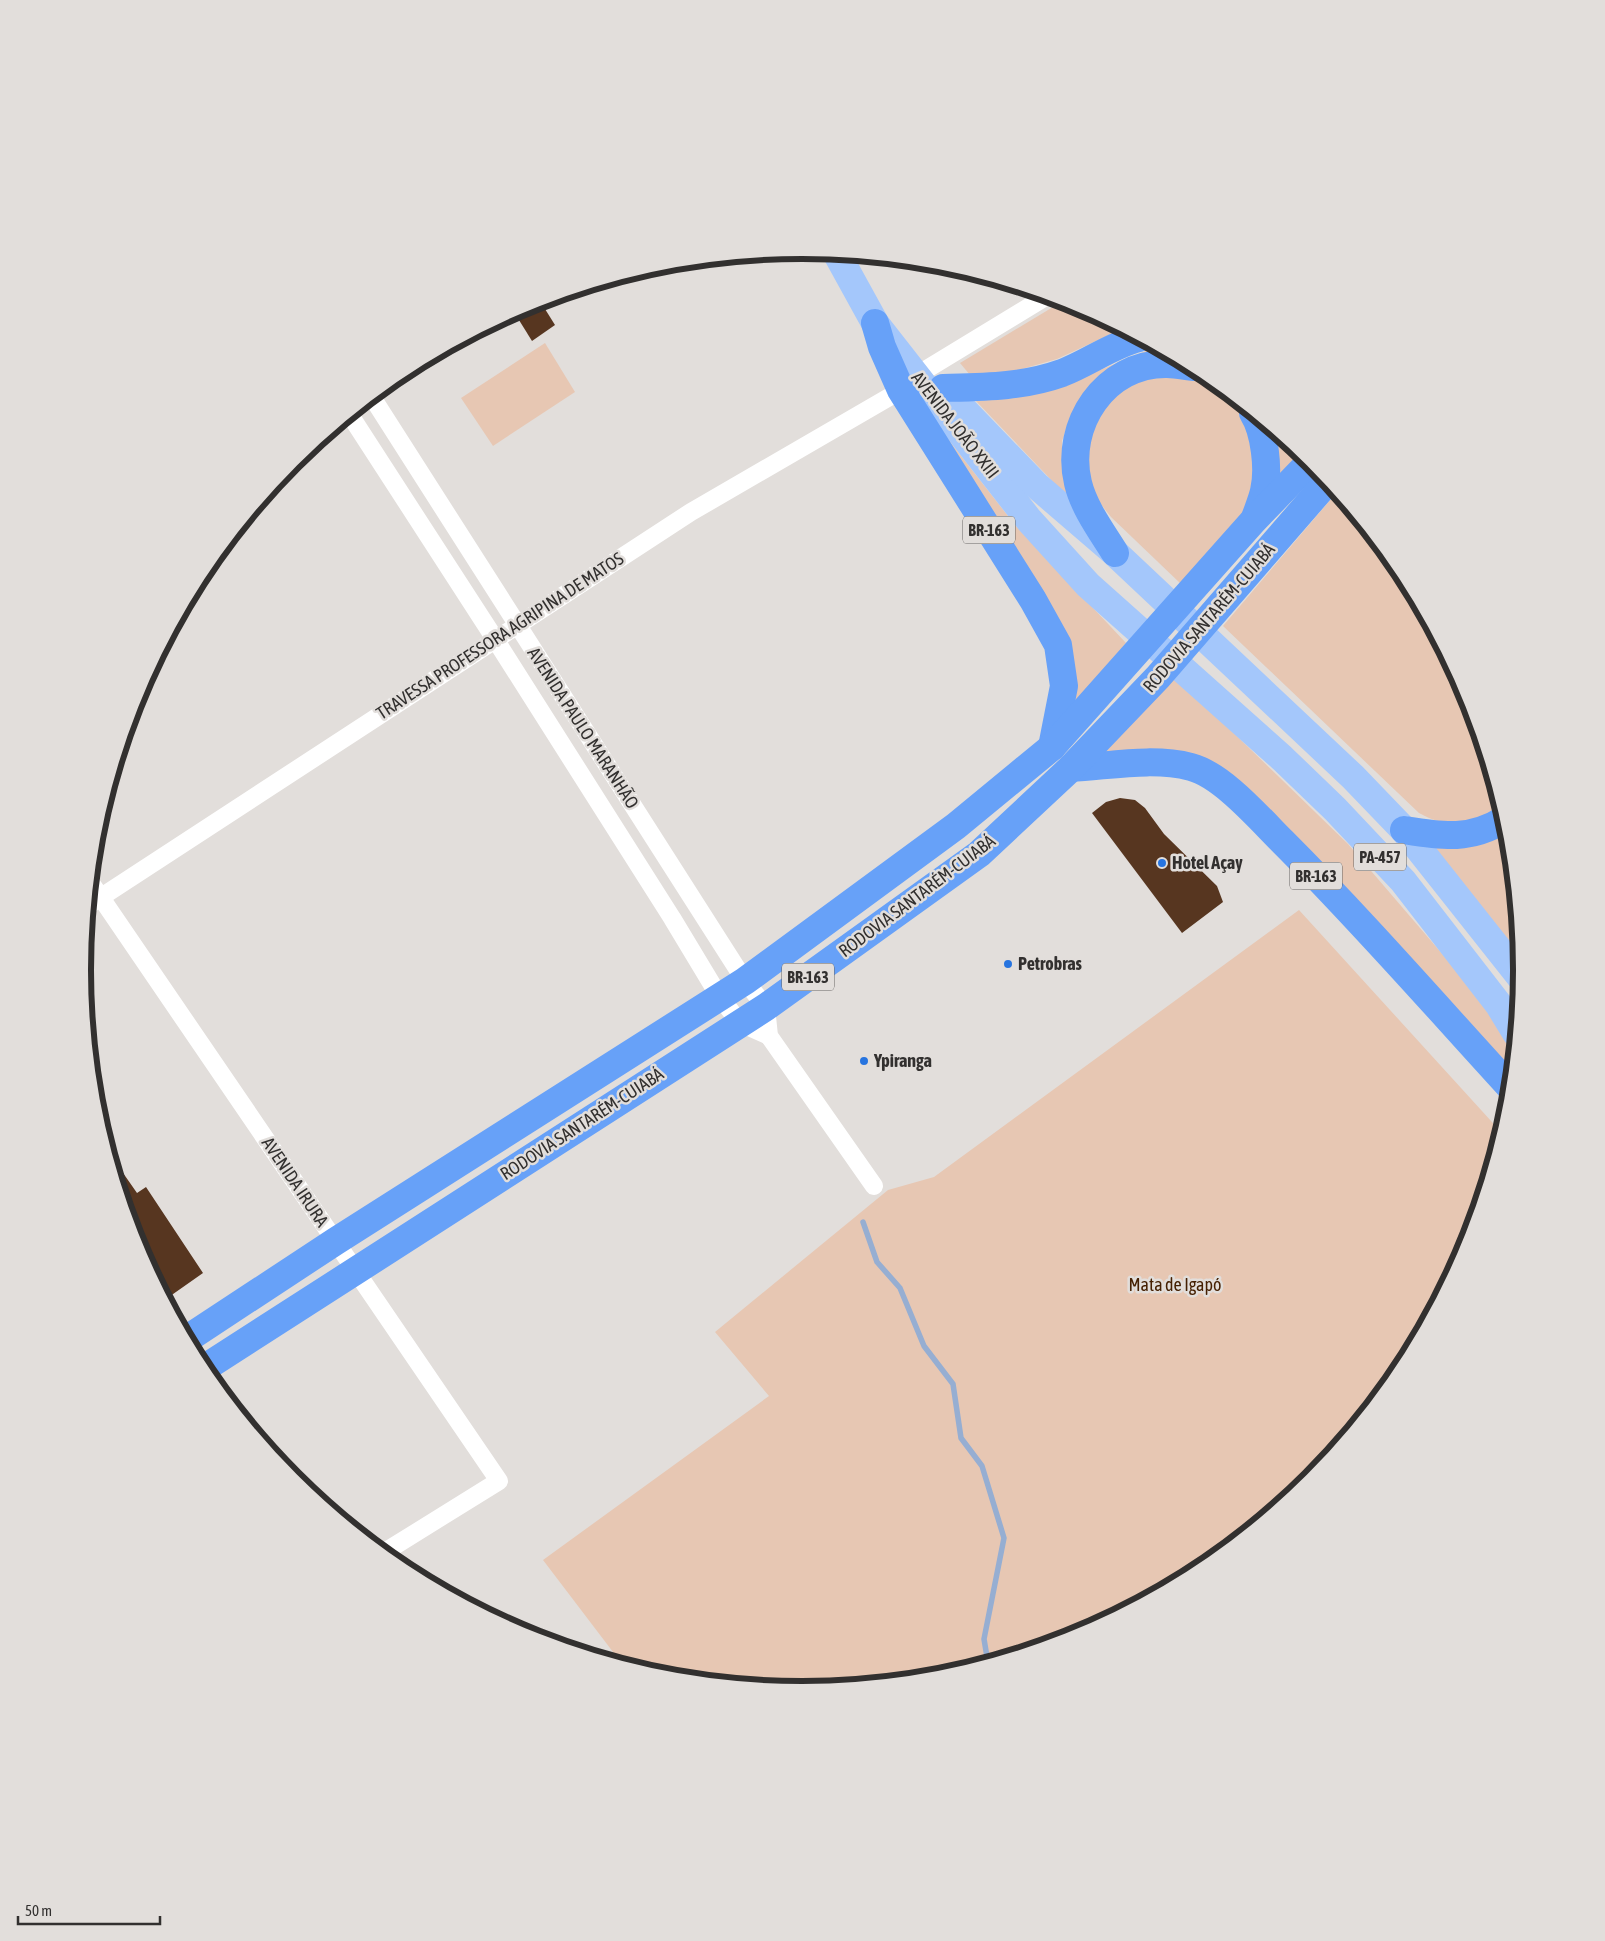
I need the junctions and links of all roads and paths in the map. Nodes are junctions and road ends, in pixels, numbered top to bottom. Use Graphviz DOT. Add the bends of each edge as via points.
graph roads {
  1 [pos="841,261"];
  2 [pos="846,261"];
  3 [pos="1041,300"];
  4 [pos="875,323"];
  5 [pos="1132,341"];
  6 [pos="1174,365"];
  7 [pos="923,381"];
  8 [pos="375,402"];
  9 [pos="353,420"];
  10 [pos="1257,425"];
  11 [pos="1305,468"];
  12 [pos="1323,487"];
  13 [pos="1254,520"];
  14 [pos="1115,554"];
  15 [pos="517,626"];
  16 [pos="495,639"];
  17 [pos="1052,747"];
  18 [pos="1071,768"];
  19 [pos="1498,824"];
  20 [pos="1404,830"];
  21 [pos="95,902"];
  22 [pos="1514,970"];
  23 [pos="745,981"];
  24 [pos="719,996"];
  25 [pos="766,1007"];
  26 [pos="740,1023"];
  27 [pos="1511,1025"];
  28 [pos="770,1036"];
  29 [pos="1505,1081"];
  30 [pos="874,1186"];
  31 [pos="336,1241"];
  32 [pos="354,1270"];
  33 [pos="193,1335"];
  34 [pos="210,1364"];
  35 [pos="389,1549"];
  1 -- 4 [label="main road"];
  2 -- 7 [label="main road"];
  3 -- 7 [label="street, TRAVESSA PROFESSORA AGRIPINA DE MATOS"];
  4 -- 7 [label="highway, BR-163" via="882,347"];
  5 -- 7 [label="highway" via="1062,373 1006,386"];
  6 -- 14 [label="highway" via="1147,367 1124,375 1107,387 1087,410 1077,437 1074,461 1078,484"];
  7 -- 14 [label="main road"];
  7 -- 15 [label="street, TRAVESSA PROFESSORA AGRIPINA DE MATOS" via="691,512"];
  7 -- 17 [label="highway, BR-163" via="1058,645 1064,686"];
  7 -- 27 [label="main road, AVENIDA JOÃO XXIII / PA-457" via="1029,520 1088,584 1282,758 1403,881"];
  8 -- 15 [label="street, AVENIDA PAULO MARANHÃO"];
  9 -- 16 [label="street, AVENIDA PAULO MARANHÃO"];
  10 -- 13 [label="highway, BR-163" via="1264,442 1265,468 1264,490"];
  11 -- 13 [label="highway, RODOVIA SANTARÉM-CUIABÁ / BR-163"];
  12 -- 18 [label="highway, RODOVIA SANTARÉM-CUIABÁ / BR-163" via="1158,677"];
  13 -- 17 [label="highway, RODOVIA SANTARÉM-CUIABÁ / BR-163"];
  14 -- 20 [label="main road, PA-457" via="1314,739"];
  15 -- 16 [label="street, TRAVESSA PROFESSORA AGRIPINA DE MATOS"];
  15 -- 23 [label="street, AVENIDA PAULO MARANHÃO"];
  16 -- 21 [label="street, TRAVESSA PROFESSORA AGRIPINA DE MATOS"];
  16 -- 24 [label="street, AVENIDA PAULO MARANHÃO"];
  17 -- 23 [label="highway, RODOVIA SANTARÉM-CUIABÁ / BR-163" via="956,826"];
  18 -- 25 [label="highway, RODOVIA SANTARÉM-CUIABÁ / BR-163" via="979,854"];
  18 -- 29 [label="highway, BR-163" via="1167,763 1193,768 1220,782 1318,877"];
  19 -- 20 [label="highway" via="1478,832 1446,836"];
  20 -- 22 [label="main road, PA-457"];
  21 -- 31 [label="street, AVENIDA IRURA"];
  23 -- 24 [label="highway, RODOVIA SANTARÉM-CUIABÁ / BR-163"];
  23 -- 25 [label="street, AVENIDA PAULO MARANHÃO"];
  24 -- 26 [label="street, AVENIDA PAULO MARANHÃO"];
  24 -- 31 [label="highway, RODOVIA SANTARÉM-CUIABÁ / BR-163"];
  25 -- 26 [label="highway, RODOVIA SANTARÉM-CUIABÁ / BR-163"];
  25 -- 28 [label="street"];
  26 -- 28 [label="street, AVENIDA PAULO MARANHÃO"];
  26 -- 32 [label="highway, RODOVIA SANTARÉM-CUIABÁ / BR-163"];
  28 -- 30 [label="street"];
  31 -- 32 [label="street, AVENIDA IRURA"];
  31 -- 33 [label="highway, RODOVIA SANTARÉM-CUIABÁ / BR-163"];
  32 -- 34 [label="highway, RODOVIA SANTARÉM-CUIABÁ / BR-163"];
  32 -- 35 [label="street, AVENIDA IRURA" via="499,1481"];
}
